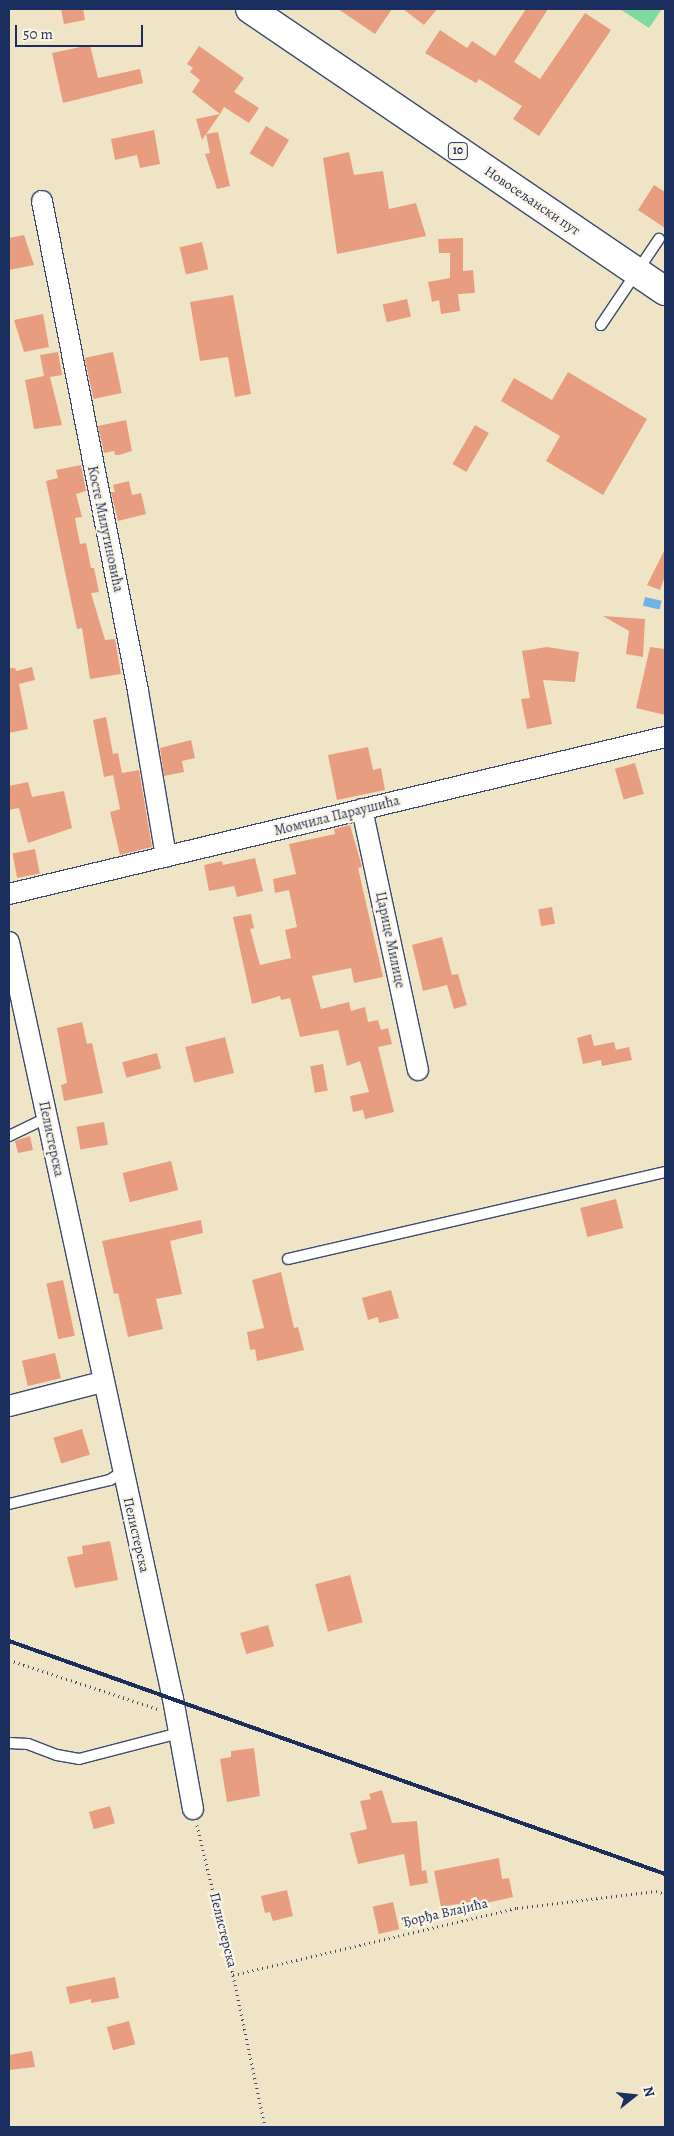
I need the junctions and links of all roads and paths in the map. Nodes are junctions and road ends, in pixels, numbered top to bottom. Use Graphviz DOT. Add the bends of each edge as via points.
graph roads {
  1 [pos="250,9"];
  2 [pos="42,201"];
  3 [pos="659,239"];
  4 [pos="638,273"];
  5 [pos="665,291"];
  6 [pos="601,325"];
  7 [pos="665,737"];
  8 [pos="362,810"];
  9 [pos="166,857"];
  10 [pos="9,894"];
  11 [pos="9,942"];
  12 [pos="418,1070"];
  13 [pos="46,1118"];
  14 [pos="9,1136"];
  15 [pos="665,1172"];
  16 [pos="288,1259"];
  17 [pos="102,1382"];
  18 [pos="9,1406"];
  19 [pos="122,1472"];
  20 [pos="9,1504"];
  21 [pos="9,1660"];
  22 [pos="177,1724"];
  23 [pos="9,1743"];
  24 [pos="194,1809"];
  25 [pos="665,1894"];
  26 [pos="233,1975"];
  27 [pos="264,2127"];
  1 -- 4 [label="main road, Новосељански пут / 10"];
  2 -- 9 [label="street, Косте Милутиновића" via="138,691"];
  3 -- 4 [label="lane"];
  4 -- 5 [label="main road, Новосељански пут / 10"];
  4 -- 6 [label="lane"];
  7 -- 8 [label="street, Момчила Параушића"];
  8 -- 9 [label="street, Момчила Параушића"];
  8 -- 12 [label="street, Царице Милице"];
  9 -- 10 [label="street, Момчила Параушића"];
  11 -- 13 [label="street, Пелистерска"];
  13 -- 14 [label="lane"];
  13 -- 17 [label="street, Пелистерска"];
  15 -- 16 [label="lane"];
  17 -- 18 [label="street"];
  17 -- 19 [label="street, Пелистерска"];
  19 -- 20 [label="lane" via="110,1480"];
  19 -- 22 [label="street, Пелистерска"];
  21 -- 22 [label="path"];
  22 -- 23 [label="lane" via="78,1759 57,1756 28,1744"];
  22 -- 24 [label="street, Пелистерска"];
  24 -- 26 [label="path, Пелистерска"];
  25 -- 26 [label="path, Ђорђа Влајића" via="656,1892 517,1908"];
  26 -- 27 [label="path, Пелистерска"];
}
